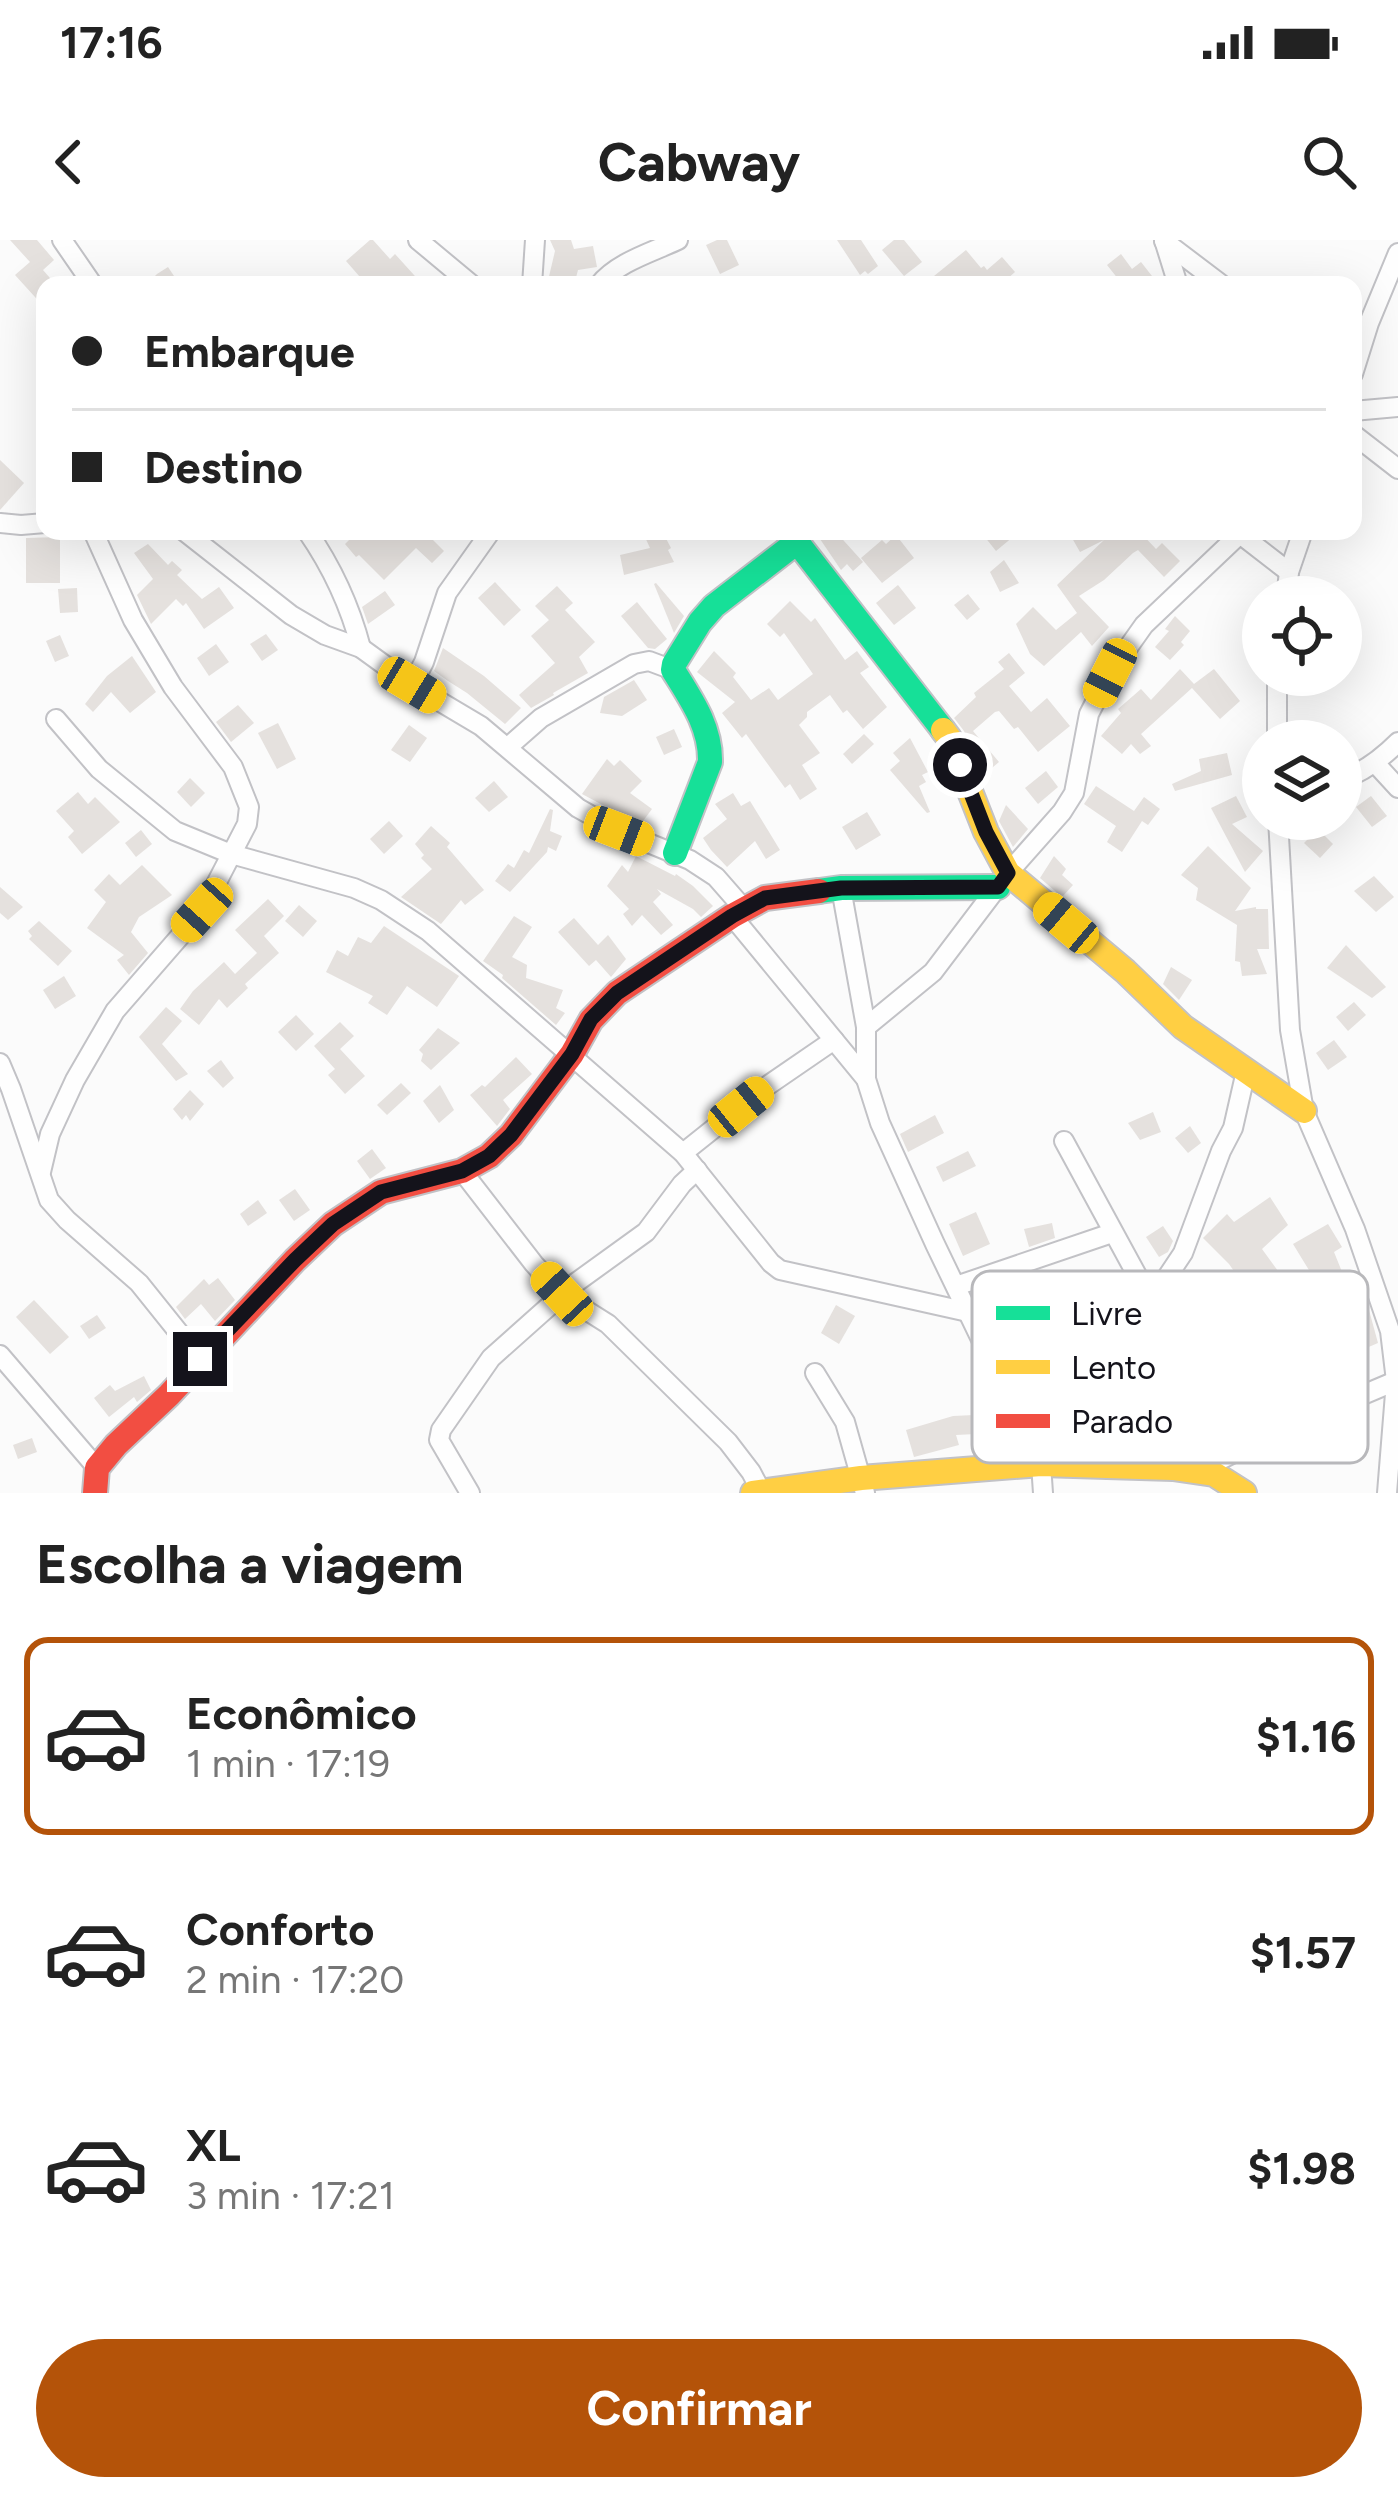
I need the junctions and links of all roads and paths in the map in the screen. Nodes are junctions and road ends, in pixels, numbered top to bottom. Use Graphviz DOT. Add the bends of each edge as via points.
graph roads {
  1 [pos="62,240"];
  2 [pos="418,240"];
  3 [pos="535,240"];
  4 [pos="678,240"];
  5 [pos="1164,240"];
  6 [pos="1398,253"];
  7 [pos="87,276"];
  8 [pos="461,276"];
  9 [pos="533,276"];
  10 [pos="606,276"];
  11 [pos="1175,276"];
  12 [pos="1210,276"];
  13 [pos="1362,345"];
  14 [pos="1398,407"];
  15 [pos="1362,410"];
  16 [pos="1362,441"];
  17 [pos="1398,469"];
  18 [pos="0,523"];
  19 [pos="36,524"];
  20 [pos="97,540"];
  21 [pos="195,540"];
  22 [pos="313,540"];
  23 [pos="485,540"];
  24 [pos="792,540"];
  25 [pos="802,540"];
  26 [pos="1232,540"];
  27 [pos="1250,540"];
  28 [pos="1300,540"];
  29 [pos="1288,572"];
  30 [pos="1288,576"];
  31 [pos="361,648"];
  32 [pos="674,670"];
  33 [pos="412,685"];
  34 [pos="56,719"];
  35 [pos="1398,742"];
  36 [pos="508,747"];
  37 [pos="1375,763"];
  38 [pos="1362,771"];
  39 [pos="1398,788"];
  40 [pos="1279,840"];
  41 [pos="231,854"];
  42 [pos="675,854"];
  43 [pos="1003,880"];
  44 [pos="841,888"];
  45 [pos="738,912"];
  46 [pos="866,1027"];
  47 [pos="834,1040"];
  48 [pos="572,1054"];
  49 [pos="0,1063"];
  50 [pos="1246,1071"];
  51 [pos="866,1079"];
  52 [pos="1304,1111"];
  53 [pos="1064,1141"];
  54 [pos="683,1153"];
  55 [pos="697,1170"];
  56 [pos="462,1171"];
  57 [pos="41,1172"];
  58 [pos="1112,1233"];
  59 [pos="1000,1271"];
  60 [pos="1134,1271"];
  61 [pos="1171,1271"];
  62 [pos="972,1281"];
  63 [pos="956,1286"];
  64 [pos="562,1294"];
  65 [pos="968,1312"];
  66 [pos="972,1320"];
  67 [pos="0,1354"];
  68 [pos="200,1359"];
  69 [pos="815,1372"];
  70 [pos="1397,1381"];
  71 [pos="1368,1393"];
  72 [pos="1214,1463"];
  73 [pos="1224,1463"];
  74 [pos="1041,1464"];
  75 [pos="1216,1468"];
  76 [pos="96,1481"];
  77 [pos="863,1485"];
  78 [pos="758,1492"];
  79 [pos="470,1493"];
  80 [pos="1043,1493"];
  81 [pos="1244,1493"];
  82 [pos="1387,1493"];
  1 -- 7 [label="street"];
  2 -- 8 [label="street"];
  3 -- 9 [label="street"];
  4 -- 10 [label="street"];
  5 -- 11 [label="street"];
  5 -- 12 [label="street"];
  6 -- 13 [label="street"];
  14 -- 15 [label="street"];
  16 -- 17 [label="street"];
  18 -- 19 [label="street"];
  20 -- 41 [label="street" via="133,620 232,766 249,807"];
  21 -- 31 [label="street" via="291,615"];
  22 -- 31 [label="street"];
  23 -- 33 [label="street" via="447,593"];
  24 -- 32 [label="street" via="714,606"];
  25 -- 43 [label="street" via="949,738"];
  26 -- 43 [label="street" via="1144,625 1110,673 1089,714 1074,793"];
  27 -- 29 [label="street"];
  28 -- 29 [label="street"];
  29 -- 30 [label="street"];
  31 -- 33 [label="street"];
  32 -- 36 [label="street" via="634,664 541,718"];
  32 -- 42 [label="street" via="712,747"];
  33 -- 36 [label="street"];
  34 -- 41 [label="street" via="99,769 176,831"];
  35 -- 37 [label="street"];
  36 -- 42 [label="street" via="578,808"];
  37 -- 38 [label="street"];
  37 -- 39 [label="street"];
  40 -- 52 [label="street" via="1290,1030"];
  41 -- 48 [label="street" via="381,899"];
  41 -- 57 [label="street" via="202,910 115,1011 50,1133"];
  42 -- 45 [label="street" via="716,877"];
  43 -- 44 [label="street"];
  43 -- 46 [label="street" via="932,972"];
  43 -- 50 [label="street"];
  44 -- 45 [label="street" via="765,898"];
  44 -- 46 [label="street"];
  45 -- 47 [label="street"];
  45 -- 48 [label="street" via="617,993"];
  46 -- 51 [label="street"];
  47 -- 51 [label="street"];
  47 -- 54 [label="street"];
  48 -- 54 [label="street"];
  48 -- 56 [label="street" via="511,1135"];
  49 -- 57 [label="street"];
  50 -- 52 [label="street"];
  50 -- 61 [label="street" via="1233,1129"];
  51 -- 63 [label="street"];
  52 -- 70 [label="street" via="1390,1330"];
  53 -- 58 [label="street"];
  54 -- 55 [label="street"];
  55 -- 64 [label="street" via="646,1232"];
  55 -- 65 [label="street" via="780,1270"];
  56 -- 64 [label="street"];
  56 -- 68 [label="street" via="381,1192 333,1224"];
  57 -- 68 [label="street" via="50,1201 139,1283"];
  58 -- 59 [label="street"];
  58 -- 60 [label="street"];
  62 -- 63 [label="street"];
  63 -- 65 [label="street"];
  64 -- 78 [label="street" via="608,1324 728,1442"];
  64 -- 79 [label="street" via="491,1358 441,1430"];
  65 -- 66 [label="street"];
  67 -- 76 [label="street"];
  68 -- 76 [label="street" via="116,1445"];
  69 -- 77 [label="street" via="845,1422"];
  70 -- 71 [label="street"];
  70 -- 82 [label="street"];
  72 -- 75 [label="street"];
  73 -- 75 [label="street"];
  74 -- 75 [label="street"];
  74 -- 77 [label="street"];
  74 -- 80 [label="street"];
  75 -- 81 [label="street"];
  77 -- 78 [label="street"];
}
